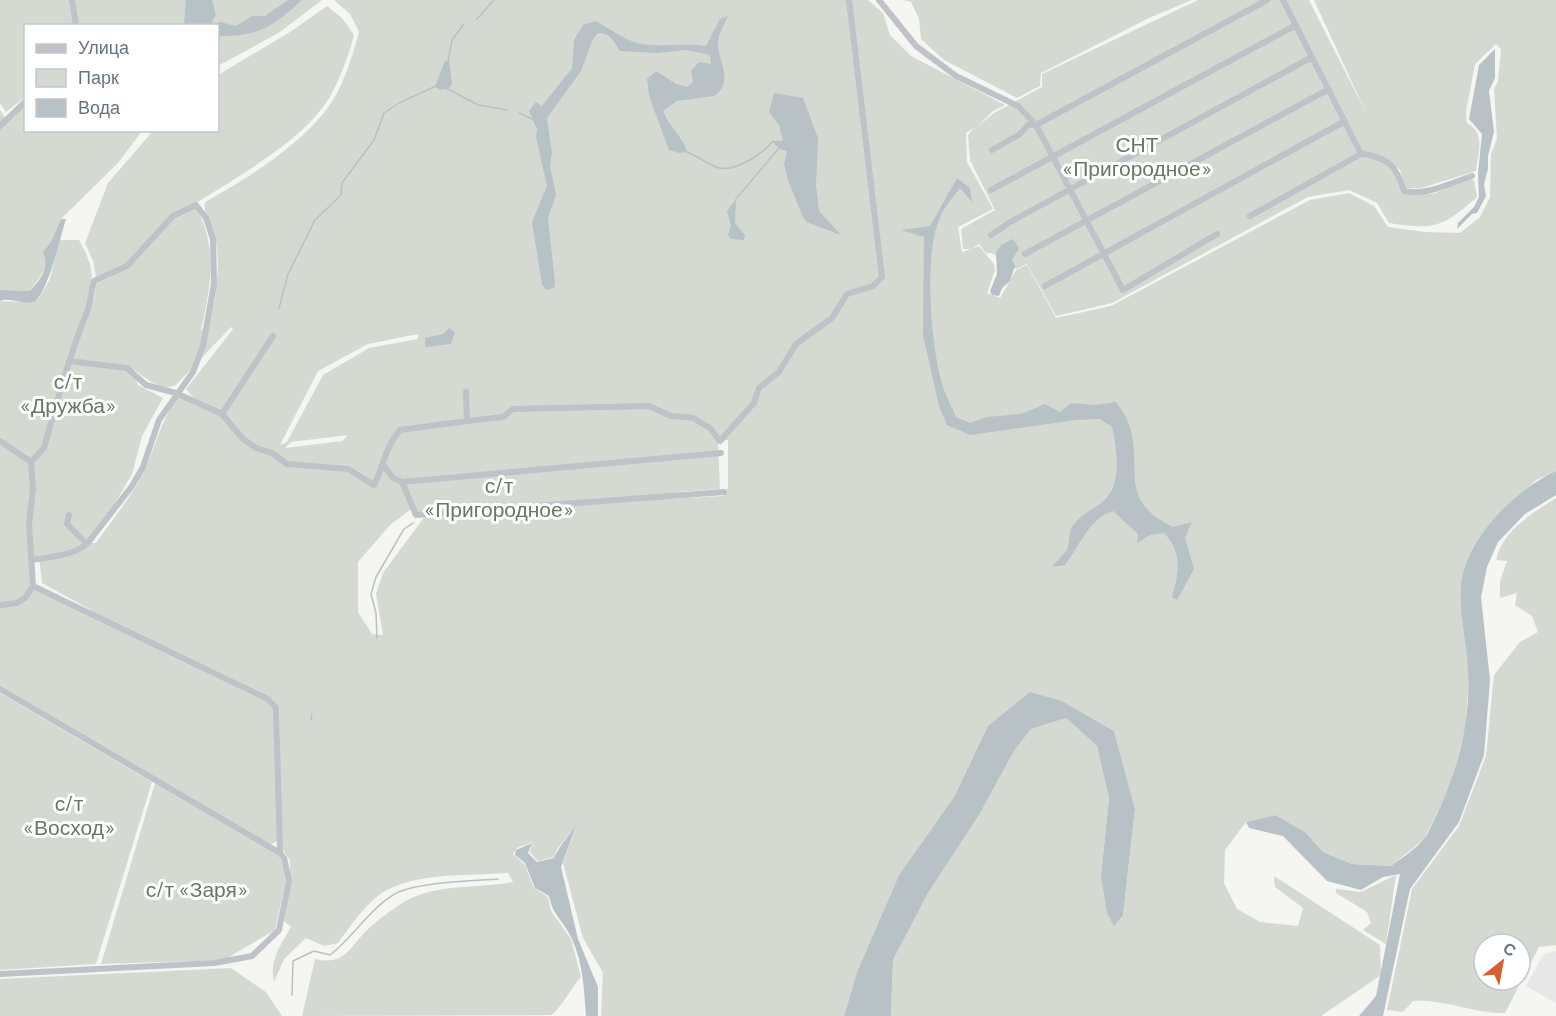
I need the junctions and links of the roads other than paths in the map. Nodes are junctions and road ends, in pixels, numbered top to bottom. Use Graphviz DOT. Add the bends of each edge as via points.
graph roads {
  1 [pos="72,0"];
  2 [pos="849,0"];
  3 [pos="879,0"];
  4 [pos="1267,0"];
  5 [pos="1283,0"];
  6 [pos="76,24"];
  7 [pos="1296,25"];
  8 [pos="1312,57"];
  9 [pos="1329,89"];
  10 [pos="24,103"];
  11 [pos="1345,121"];
  12 [pos="1036,125"];
  13 [pos="0,126"];
  14 [pos="992,150"];
  15 [pos="1361,154"];
  16 [pos="1053,158"];
  17 [pos="1472,176"];
  18 [pos="1070,189"];
  19 [pos="991,190"];
  20 [pos="1250,216"];
  21 [pos="1088,220"];
  22 [pos="1217,234"];
  23 [pos="991,235"];
  24 [pos="1105,252"];
  25 [pos="1025,255"];
  26 [pos="1045,286"];
  27 [pos="273,336"];
  28 [pos="69,361"];
  29 [pos="466,392"];
  30 [pos="176,393"];
  31 [pos="222,414"];
  32 [pos="467,421"];
  33 [pos="0,441"];
  34 [pos="721,453"];
  35 [pos="31,462"];
  36 [pos="384,466"];
  37 [pos="402,482"];
  38 [pos="724,492"];
  39 [pos="69,515"];
  40 [pos="87,544"];
  41 [pos="31,560"];
  42 [pos="33,586"];
  43 [pos="0,605"];
  44 [pos="0,689"];
  45 [pos="280,853"];
  46 [pos="0,974"];
  1 -- 6 [label="street"];
  2 -- 32 [label="street" via="882,276 873,286 847,294 832,318 796,344 779,372 759,388 754,403 720,441 710,428 693,418 671,416 649,406 513,409 503,417"];
  3 -- 12 [label="street" via="916,46 956,76 1018,106"];
  4 -- 12 [label="street"];
  5 -- 7 [label="street"];
  7 -- 8 [label="street"];
  7 -- 16 [label="street"];
  8 -- 9 [label="street"];
  8 -- 18 [label="street"];
  9 -- 11 [label="street"];
  9 -- 21 [label="street"];
  10 -- 13 [label="street"];
  11 -- 15 [label="street"];
  11 -- 24 [label="street"];
  12 -- 14 [label="street" via="1028,125"];
  12 -- 16 [label="street"];
  15 -- 17 [label="street" via="1378,156 1397,169 1404,191 1411,193 1433,191"];
  15 -- 20 [label="street"];
  16 -- 18 [label="street"];
  16 -- 19 [label="street"];
  18 -- 21 [label="street"];
  18 -- 23 [label="street"];
  21 -- 24 [label="street"];
  21 -- 25 [label="street"];
  22 -- 24 [label="street" via="1123,290"];
  24 -- 26 [label="street"];
  27 -- 31 [label="street"];
  28 -- 30 [label="street" via="127,368 146,385"];
  28 -- 30 [label="street" via="90,305 94,281 127,266 174,216 196,205 206,218 213,239 213,284 203,345 194,372"];
  28 -- 35 [label="street" via="44,448"];
  29 -- 32 [label="street"];
  30 -- 31 [label="street"];
  30 -- 40 [label="street" via="159,420 132,486"];
  31 -- 36 [label="street" via="243,439 286,464 348,469 374,485"];
  32 -- 36 [label="street" via="400,430 385,452"];
  33 -- 35 [label="street"];
  34 -- 37 [label="street"];
  35 -- 41 [label="street"];
  36 -- 37 [label="street"];
  37 -- 38 [label="street" via="416,515"];
  39 -- 40 [label="street" via="67,524"];
  40 -- 41 [label="street" via="59,556"];
  41 -- 42 [label="street"];
  42 -- 43 [label="street" via="17,603"];
  42 -- 45 [label="street" via="268,699 276,708"];
  44 -- 45 [label="street"];
  45 -- 46 [label="street" via="289,881 279,930 252,956 214,963"];
}
